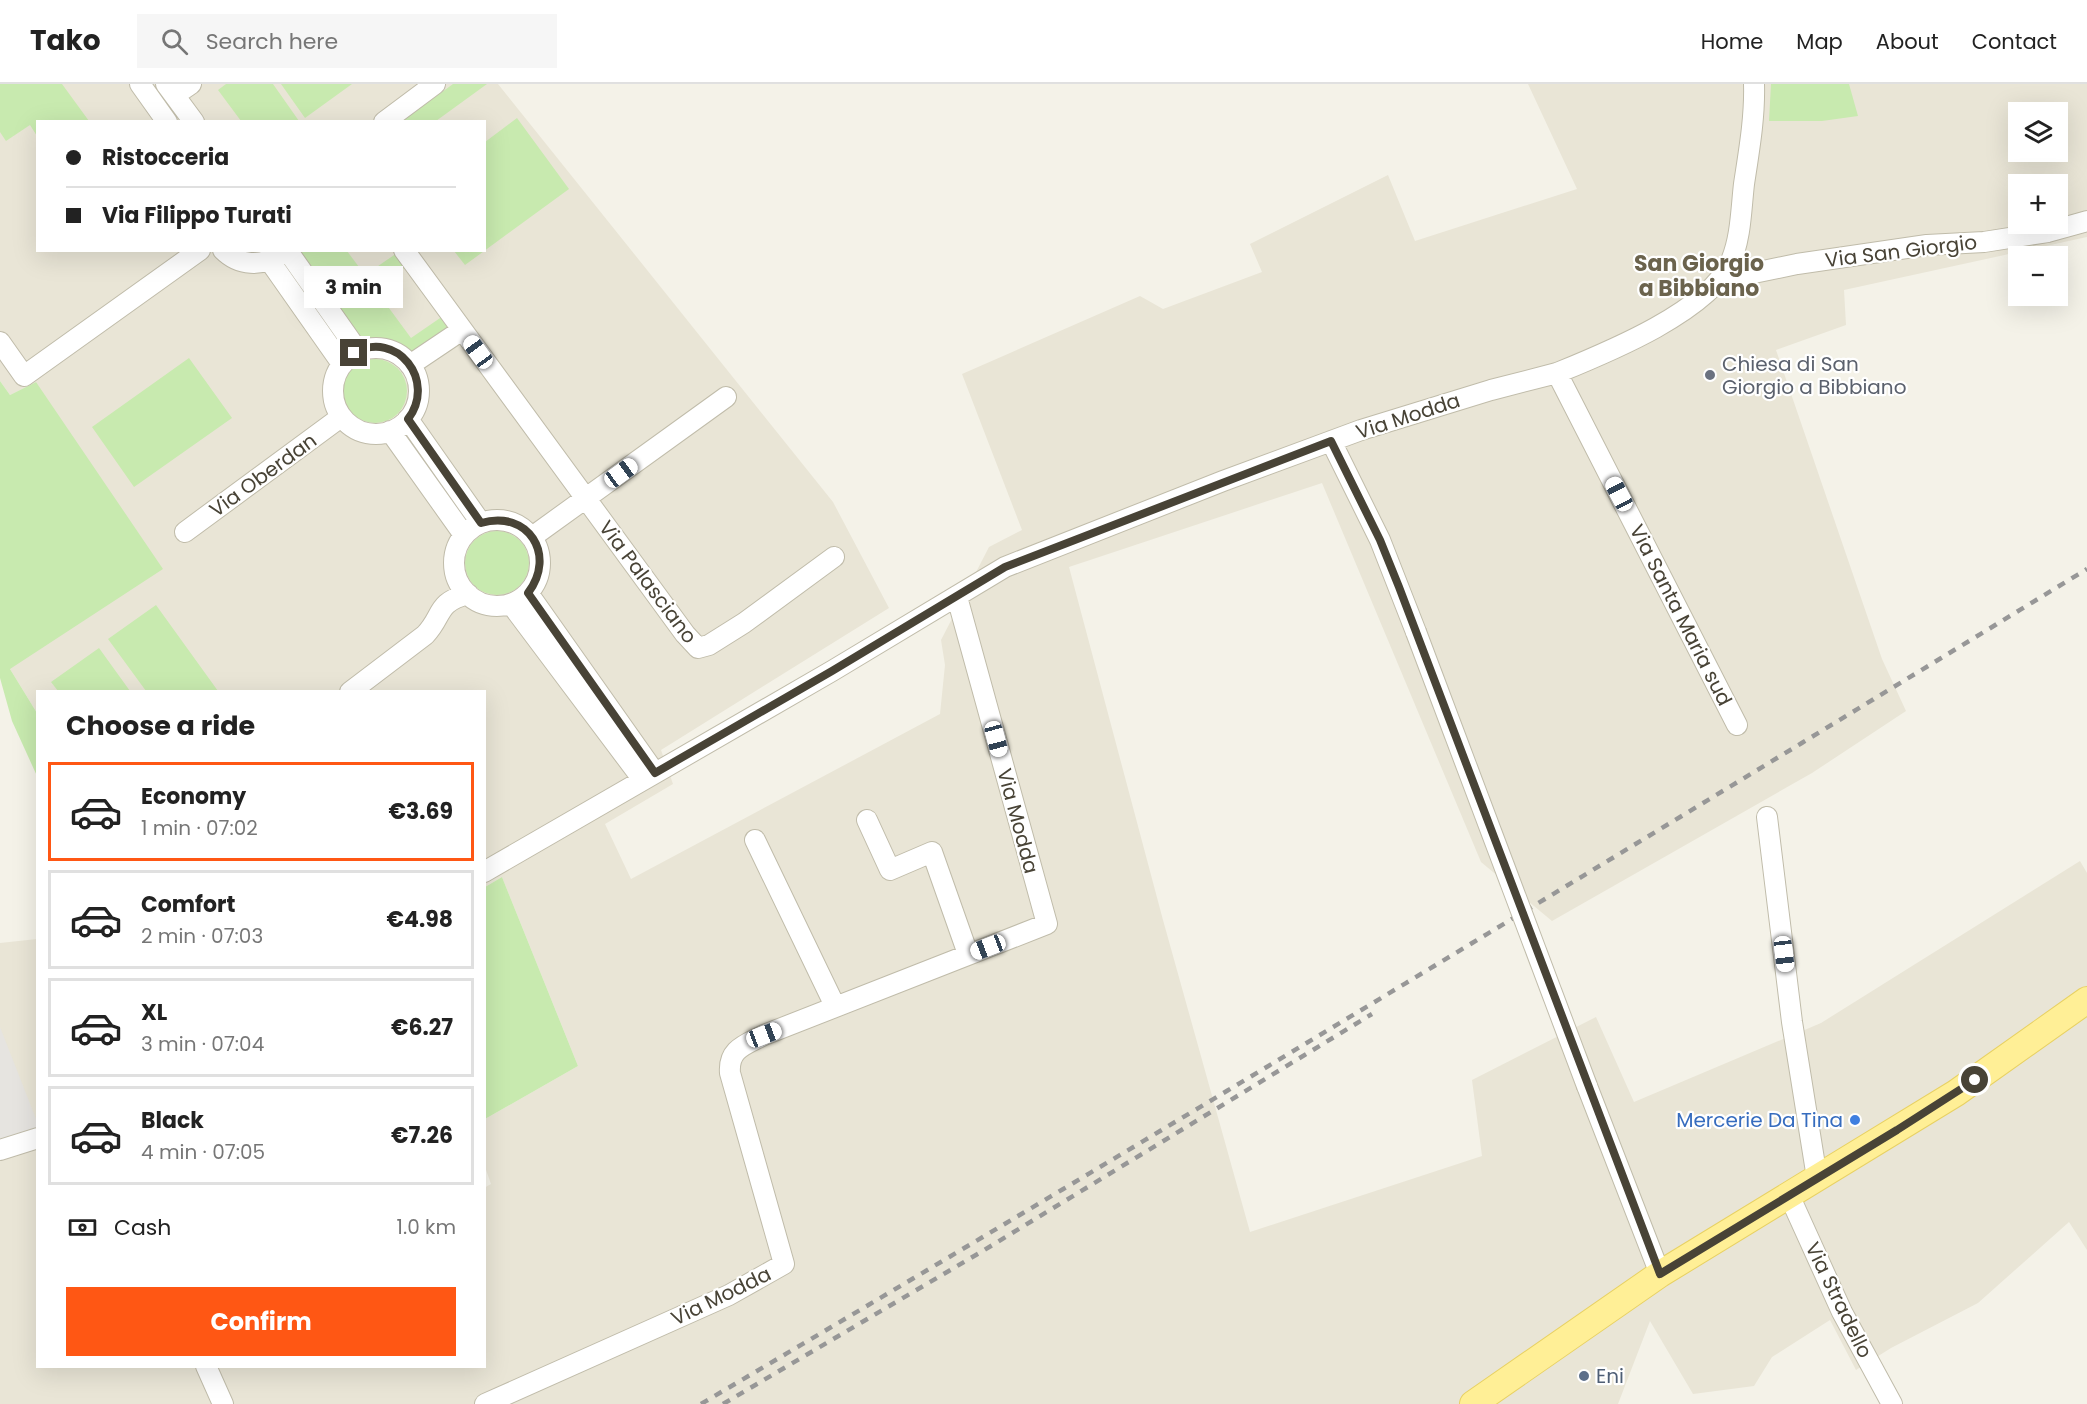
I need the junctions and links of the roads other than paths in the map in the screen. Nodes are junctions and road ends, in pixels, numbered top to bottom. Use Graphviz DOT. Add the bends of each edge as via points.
graph roads {
  1 [pos="140,84"];
  2 [pos="435,84"];
  3 [pos="1754,84"];
  4 [pos="178,88"];
  5 [pos="166,120"];
  6 [pos="193,120"];
  7 [pos="387,120"];
  8 [pos="2087,221"];
  9 [pos="197,252"];
  10 [pos="226,252"];
  11 [pos="405,252"];
  12 [pos="280,254"];
  13 [pos="1716,284"];
  14 [pos="462,330"];
  15 [pos="0,342"];
  16 [pos="358,351"];
  17 [pos="342,364"];
  18 [pos="410,365"];
  19 [pos="1557,373"];
  20 [pos="726,397"];
  21 [pos="341,417"];
  22 [pos="408,419"];
  23 [pos="390,431"];
  24 [pos="1331,441"];
  25 [pos="586,499"];
  26 [pos="481,523"];
  27 [pos="185,532"];
  28 [pos="464,536"];
  29 [pos="532,537"];
  30 [pos="834,557"];
  31 [pos="528,593"];
  32 [pos="468,594"];
  33 [pos="957,597"];
  34 [pos="511,604"];
  35 [pos="353,690"];
  36 [pos="1737,725"];
  37 [pos="649,776"];
  38 [pos="1767,817"];
  39 [pos="867,820"];
  40 [pos="755,840"];
  41 [pos="486,871"];
  42 [pos="969,954"];
  43 [pos="2087,1000"];
  44 [pos="835,1006"];
  45 [pos="36,1139"];
  46 [pos="0,1150"];
  47 [pos="1817,1178"];
  48 [pos="1789,1195"];
  49 [pos="1660,1274"];
  50 [pos="207,1368"];
  51 [pos="223,1404"];
  52 [pos="485,1404"];
  53 [pos="1473,1404"];
  54 [pos="1892,1404"];
  1 -- 5 [label="street"];
  2 -- 7 [label="street"];
  3 -- 13 [label="street" via="1738,240 1730,263"];
  4 -- 6 [label="street"];
  8 -- 13 [label="street, Via San Giorgio" via="1984,242 1927,245 1797,264"];
  9 -- 15 [label="street" via="24,376"];
  10 -- 12 [label="street" via="246,263"];
  11 -- 14 [label="street, Via Palasciano"];
  12 -- 16 [label="street"];
  12 -- 17 [label="street"];
  13 -- 19 [label="street" via="1655,327"];
  14 -- 18 [label="street"];
  14 -- 25 [label="street, Via Palasciano"];
  16 -- 17 [label="street"];
  16 -- 18 [label="street" via="384,349 402,356"];
  17 -- 21 [label="street" via="332,389"];
  18 -- 22 [label="street" via="419,389"];
  19 -- 24 [label="street, Via Modda" via="1430,408"];
  19 -- 36 [label="street, Via Santa Maria sud"];
  20 -- 25 [label="street"];
  21 -- 23 [label="street" via="365,433"];
  21 -- 27 [label="street, Via Oberdan"];
  22 -- 23 [label="street"];
  22 -- 26 [label="street"];
  23 -- 28 [label="street"];
  24 -- 33 [label="street, Via Modda" via="1027,557"];
  24 -- 49 [label="street, bridge" via="1380,540"];
  25 -- 29 [label="street"];
  25 -- 30 [label="street, Via Palasciano" via="698,648 744,623"];
  26 -- 28 [label="street"];
  26 -- 29 [label="street" via="509,521"];
  28 -- 32 [label="street" via="454,565 458,581"];
  29 -- 31 [label="street" via="539,550 540,565"];
  31 -- 34 [label="street"];
  31 -- 37 [label="street"];
  32 -- 34 [label="street" via="489,605"];
  32 -- 35 [label="street" via="446,604 425,635"];
  33 -- 37 [label="street"];
  33 -- 42 [label="street, Via Modda" via="1047,924"];
  34 -- 37 [label="street"];
  37 -- 41 [label="street"];
  38 -- 47 [label="street" via="1792,1022"];
  39 -- 42 [label="street" via="890,870 932,852"];
  40 -- 44 [label="street"];
  42 -- 44 [label="street, Via Modda"];
  43 -- 47 [label="main road" via="1956,1094"];
  44 -- 52 [label="street, Via Modda" via="764,1035 738,1049 730,1062 784,1264 729,1295"];
  45 -- 46 [label="street"];
  47 -- 48 [label="main road"];
  48 -- 49 [label="main road"];
  48 -- 54 [label="street, Via Stradello" via="1842,1312"];
  49 -- 53 [label="main road"];
  50 -- 51 [label="street"];
}
